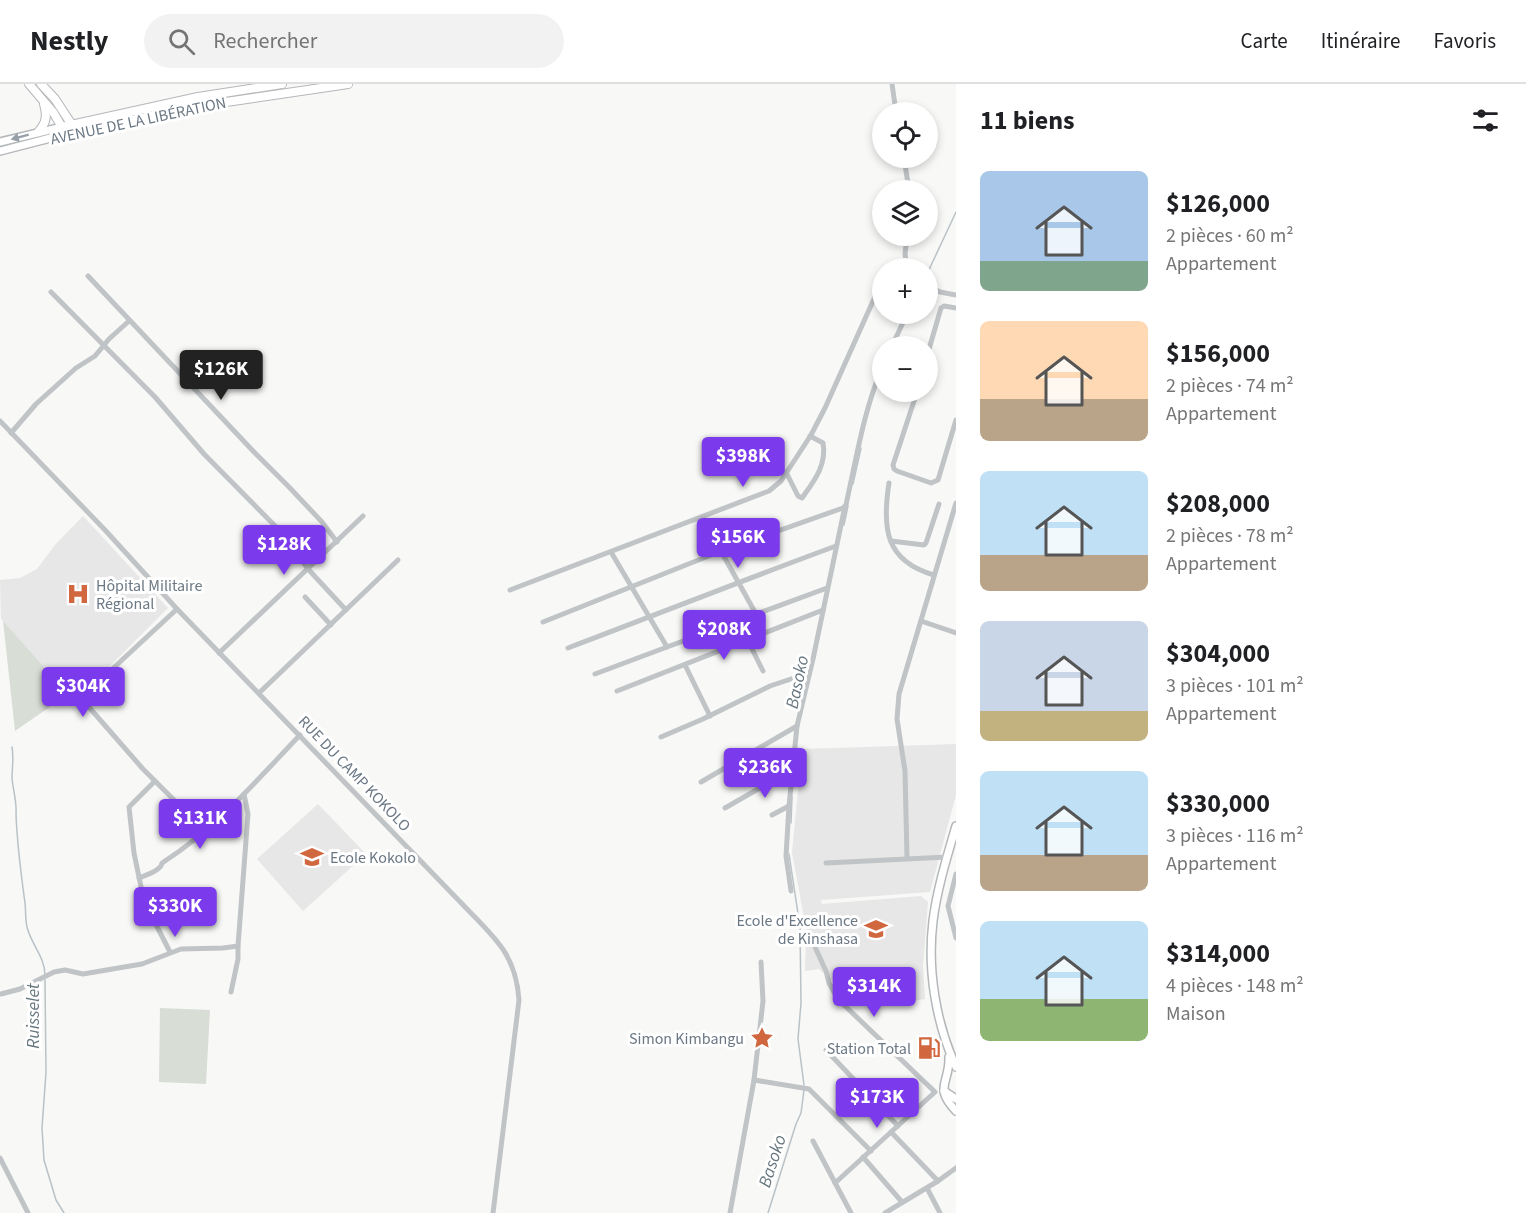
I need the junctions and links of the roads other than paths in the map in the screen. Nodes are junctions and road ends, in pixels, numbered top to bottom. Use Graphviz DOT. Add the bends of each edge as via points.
graph roads {
  1 [pos="29,84"];
  2 [pos="41,84"];
  3 [pos="282,84"];
  4 [pos="348,84"];
  5 [pos="892,84"];
  6 [pos="228,88"];
  7 [pos="41,97"];
  8 [pos="55,99"];
  9 [pos="895,102"];
  10 [pos="87,120"];
  11 [pos="74,128"];
  12 [pos="64,130"];
  13 [pos="39,131"];
  14 [pos="0,142"];
  15 [pos="0,151"];
  16 [pos="88,276"];
  17 [pos="938,291"];
  18 [pos="51,292"];
  19 [pos="956,295"];
  20 [pos="872,303"];
  21 [pos="956,308"];
  22 [pos="129,321"];
  23 [pos="933,336"];
  24 [pos="104,346"];
  25 [pos="872,391"];
  26 [pos="913,402"];
  27 [pos="956,420"];
  28 [pos="0,421"];
  29 [pos="11,433"];
  30 [pos="810,436"];
  31 [pos="786,472"];
  32 [pos="889,483"];
  33 [pos="956,503"];
  34 [pos="939,504"];
  35 [pos="846,505"];
  36 [pos="363,516"];
  37 [pos="702,517"];
  38 [pos="891,541"];
  39 [pos="337,542"];
  40 [pos="836,546"];
  41 [pos="721,551"];
  42 [pos="611,552"];
  43 [pos="398,560"];
  44 [pos="309,569"];
  45 [pos="934,575"];
  46 [pos="738,582"];
  47 [pos="631,586"];
  48 [pos="827,588"];
  49 [pos="510,591"];
  50 [pos="305,597"];
  51 [pos="177,609"];
  52 [pos="346,610"];
  53 [pos="823,610"];
  54 [pos="756,614"];
  55 [pos="650,617"];
  56 [pos="921,621"];
  57 [pos="543,622"];
  58 [pos="331,625"];
  59 [pos="956,633"];
  60 [pos="747,639"];
  61 [pos="667,646"];
  62 [pos="568,648"];
  63 [pos="219,652"];
  64 [pos="685,665"];
  65 [pos="763,671"];
  66 [pos="809,673"];
  67 [pos="595,674"];
  68 [pos="617,691"];
  69 [pos="259,693"];
  70 [pos="710,716"];
  71 [pos="797,726"];
  72 [pos="300,735"];
  73 [pos="661,737"];
  74 [pos="793,769"];
  75 [pos="155,781"];
  76 [pos="701,782"];
  77 [pos="244,795"];
  78 [pos="789,806"];
  79 [pos="725,808"];
  80 [pos="772,815"];
  81 [pos="956,826"];
  82 [pos="204,830"];
  83 [pos="947,857"];
  84 [pos="907,858"];
  85 [pos="826,863"];
  86 [pos="956,874"];
  87 [pos="139,878"];
  88 [pos="791,891"];
  89 [pos="956,938"];
  90 [pos="237,946"];
  91 [pos="815,947"];
  92 [pos="170,952"];
  93 [pos="761,962"];
  94 [pos="231,992"];
  95 [pos="1,994"];
  96 [pos="826,1050"];
  97 [pos="949,1051"];
  98 [pos="956,1067"];
  99 [pos="754,1080"];
  100 [pos="944,1091"];
  101 [pos="935,1092"];
  102 [pos="955,1098"];
  103 [pos="946,1100"];
  104 [pos="956,1112"];
  105 [pos="898,1126"];
  106 [pos="891,1132"];
  107 [pos="813,1141"];
  108 [pos="871,1151"];
  109 [pos="863,1157"];
  110 [pos="0,1158"];
  111 [pos="956,1168"];
  112 [pos="938,1181"];
  113 [pos="835,1183"];
  114 [pos="927,1188"];
  115 [pos="902,1202"];
  116 [pos="888,1212"];
  117 [pos="28,1213"];
  118 [pos="493,1213"];
  119 [pos="730,1213"];
  120 [pos="851,1213"];
  121 [pos="940,1213"];
  1 -- 7 [label="highway"];
  2 -- 8 [label="highway"];
  3 -- 6 [label="highway, AVENUE DE LA LIBÉRATION"];
  4 -- 11 [label="highway, AVENUE DE LA LIBÉRATION"];
  5 -- 9 [label="street"];
  6 -- 10 [label="highway, AVENUE DE LA LIBÉRATION"];
  7 -- 12 [label="highway"];
  7 -- 13 [label="highway" via="46,118"];
  8 -- 10 [label="highway" via="68,113"];
  8 -- 11 [label="highway"];
  10 -- 11 [label="highway, AVENUE DE LA LIBÉRATION"];
  11 -- 12 [label="highway, AVENUE DE LA LIBÉRATION"];
  12 -- 13 [label="main road, AVENUE DE LA LIBÉRATION"];
  12 -- 15 [label="main road, AVENUE DE LA LIBÉRATION"];
  13 -- 14 [label="main road, AVENUE DE LA LIBÉRATION, one-way"];
  16 -- 22 [label="street"];
  17 -- 19 [label="street"];
  18 -- 24 [label="street"];
  20 -- 30 [label="street"];
  21 -- 23 [label="street" via="942,306"];
  22 -- 24 [label="street"];
  22 -- 39 [label="street"];
  24 -- 29 [label="street" via="36,404"];
  24 -- 44 [label="street" via="284,535"];
  25 -- 35 [label="street"];
  26 -- 27 [label="street" via="894,469 931,483 938,480"];
  28 -- 29 [label="street, RUE DU CAMP KOKOLO"];
  29 -- 51 [label="street, RUE DU CAMP KOKOLO"];
  30 -- 31 [label="street"];
  30 -- 31 [label="street" via="824,445 820,471 802,498"];
  31 -- 37 [label="street" via="769,491"];
  32 -- 38 [label="street" via="885,507"];
  33 -- 45 [label="street"];
  34 -- 38 [label="street" via="924,545"];
  35 -- 40 [label="street"];
  35 -- 41 [label="street"];
  36 -- 39 [label="street"];
  37 -- 41 [label="street"];
  37 -- 42 [label="street"];
  38 -- 45 [label="street" via="909,566"];
  39 -- 44 [label="street"];
  40 -- 46 [label="street"];
  40 -- 48 [label="street"];
  41 -- 46 [label="street"];
  41 -- 47 [label="street"];
  42 -- 47 [label="street"];
  42 -- 49 [label="street"];
  43 -- 52 [label="street"];
  44 -- 52 [label="street"];
  44 -- 63 [label="street"];
  45 -- 56 [label="street"];
  46 -- 54 [label="street"];
  46 -- 55 [label="street"];
  47 -- 55 [label="street"];
  47 -- 57 [label="street"];
  48 -- 53 [label="street"];
  48 -- 54 [label="street"];
  50 -- 58 [label="street"];
  51 -- 63 [label="street, RUE DU CAMP KOKOLO"];
  51 -- 75 [label="street" via="81,698"];
  52 -- 58 [label="street"];
  53 -- 60 [label="street"];
  53 -- 66 [label="street"];
  54 -- 61 [label="street"];
  55 -- 61 [label="street"];
  55 -- 62 [label="street"];
  56 -- 59 [label="street"];
  56 -- 84 [label="street" via="899,694 897,719 905,771"];
  58 -- 69 [label="street"];
  60 -- 64 [label="street"];
  60 -- 65 [label="street"];
  61 -- 67 [label="street"];
  63 -- 69 [label="street, RUE DU CAMP KOKOLO"];
  64 -- 68 [label="street"];
  64 -- 70 [label="street"];
  66 -- 70 [label="street" via="770,686"];
  66 -- 71 [label="street"];
  69 -- 72 [label="street, RUE DU CAMP KOKOLO"];
  70 -- 73 [label="street"];
  71 -- 74 [label="street"];
  71 -- 76 [label="street"];
  72 -- 77 [label="street"];
  72 -- 118 [label="street, RUE DU CAMP KOKOLO" via="493,935 515,972 518,1016"];
  74 -- 78 [label="street"];
  74 -- 79 [label="street"];
  75 -- 82 [label="street"];
  75 -- 87 [label="street" via="129,807"];
  77 -- 82 [label="street"];
  77 -- 90 [label="street" via="248,814"];
  78 -- 80 [label="street"];
  78 -- 88 [label="street" via="786,856"];
  81 -- 83 [label="main road"];
  82 -- 87 [label="street" via="154,872"];
  83 -- 84 [label="street"];
  83 -- 97 [label="main road" via="933,921 932,954 936,1000"];
  84 -- 85 [label="street"];
  86 -- 89 [label="street" via="948,906"];
  87 -- 92 [label="street" via="144,901"];
  90 -- 92 [label="street"];
  90 -- 94 [label="street"];
  91 -- 101 [label="street" via="829,983 843,1004"];
  92 -- 95 [label="street" via="142,964 83,974 54,972"];
  93 -- 99 [label="street" via="763,1001"];
  96 -- 105 [label="street"];
  97 -- 98 [label="main road"];
  97 -- 100 [label="main road"];
  99 -- 108 [label="street" via="809,1089"];
  99 -- 119 [label="street"];
  100 -- 101 [label="street"];
  100 -- 102 [label="main road"];
  100 -- 103 [label="main road"];
  101 -- 103 [label="street"];
  101 -- 105 [label="street"];
  102 -- 103 [label="main road"];
  103 -- 104 [label="main road"];
  105 -- 106 [label="street"];
  106 -- 108 [label="street"];
  106 -- 112 [label="street"];
  107 -- 113 [label="street"];
  108 -- 109 [label="street"];
  109 -- 113 [label="street"];
  109 -- 115 [label="street"];
  110 -- 117 [label="street"];
  111 -- 112 [label="street"];
  112 -- 114 [label="street"];
  113 -- 120 [label="street"];
  114 -- 115 [label="street"];
  114 -- 121 [label="street"];
  115 -- 116 [label="street"];
}
